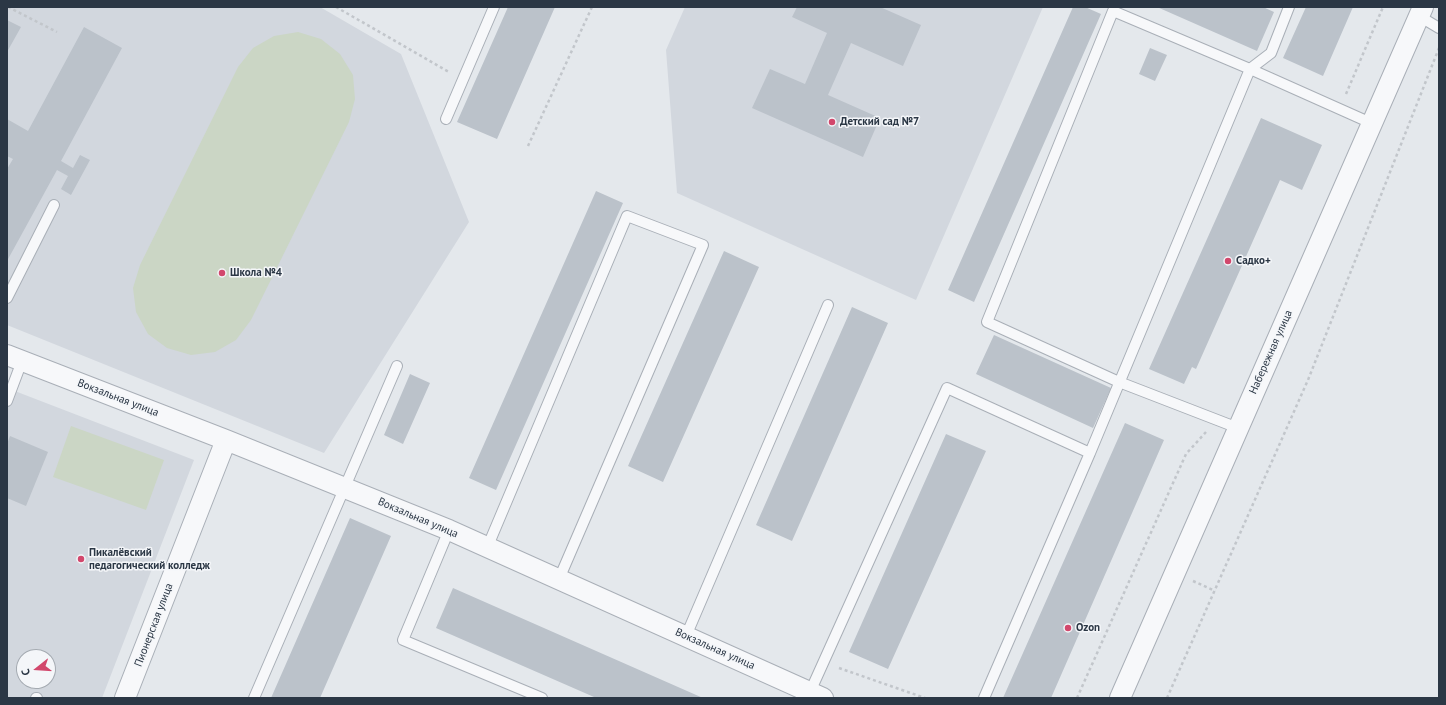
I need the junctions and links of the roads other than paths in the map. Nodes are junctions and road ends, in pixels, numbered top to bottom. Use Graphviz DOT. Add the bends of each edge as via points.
graph roads {
  1 [pos="494,7"];
  2 [pos="1289,7"];
  3 [pos="1421,12"];
  4 [pos="1439,28"];
  5 [pos="1250,69"];
  6 [pos="446,119"];
  7 [pos="1372,124"];
  8 [pos="54,205"];
  9 [pos="7,298"];
  10 [pos="828,305"];
  11 [pos="14,358"];
  12 [pos="397,366"];
  13 [pos="1119,382"];
  14 [pos="7,401"];
  15 [pos="1238,428"];
  16 [pos="226,440"];
  17 [pos="1090,453"];
  18 [pos="345,488"];
  19 [pos="449,530"];
  20 [pos="487,548"];
  21 [pos="558,579"];
  22 [pos="686,636"];
  23 [pos="817,695"];
  24 [pos="125,698"];
  25 [pos="254,698"];
  26 [pos="542,698"];
  27 [pos="984,698"];
  28 [pos="1120,698"];
  1 -- 6 [label="lane"];
  2 -- 5 [label="lane" via="1271,53"];
  3 -- 4 [label="lane"];
  3 -- 7 [label="street, Набережная улица"];
  5 -- 7 [label="lane"];
  5 -- 13 [label="lane"];
  5 -- 13 [label="lane" via="1113,11 987,322"];
  7 -- 15 [label="street, Набережная улица"];
  8 -- 9 [label="lane"];
  10 -- 22 [label="lane"];
  11 -- 14 [label="lane"];
  11 -- 16 [label="street, Вокзальная улица"];
  12 -- 18 [label="lane"];
  13 -- 15 [label="lane"];
  13 -- 17 [label="lane"];
  15 -- 28 [label="street, Набережная улица"];
  16 -- 18 [label="street, Вокзальная улица"];
  16 -- 24 [label="street, Пионерская улица"];
  17 -- 23 [label="lane" via="947,388 824,662"];
  17 -- 27 [label="lane"];
  18 -- 19 [label="street, Вокзальная улица"];
  18 -- 25 [label="lane"];
  19 -- 20 [label="street, Вокзальная улица"];
  19 -- 26 [label="lane" via="403,640"];
  20 -- 21 [label="street, Вокзальная улица"];
  20 -- 21 [label="lane" via="627,216 703,245"];
  21 -- 22 [label="street, Вокзальная улица"];
  22 -- 23 [label="street, Вокзальная улица"];
}
